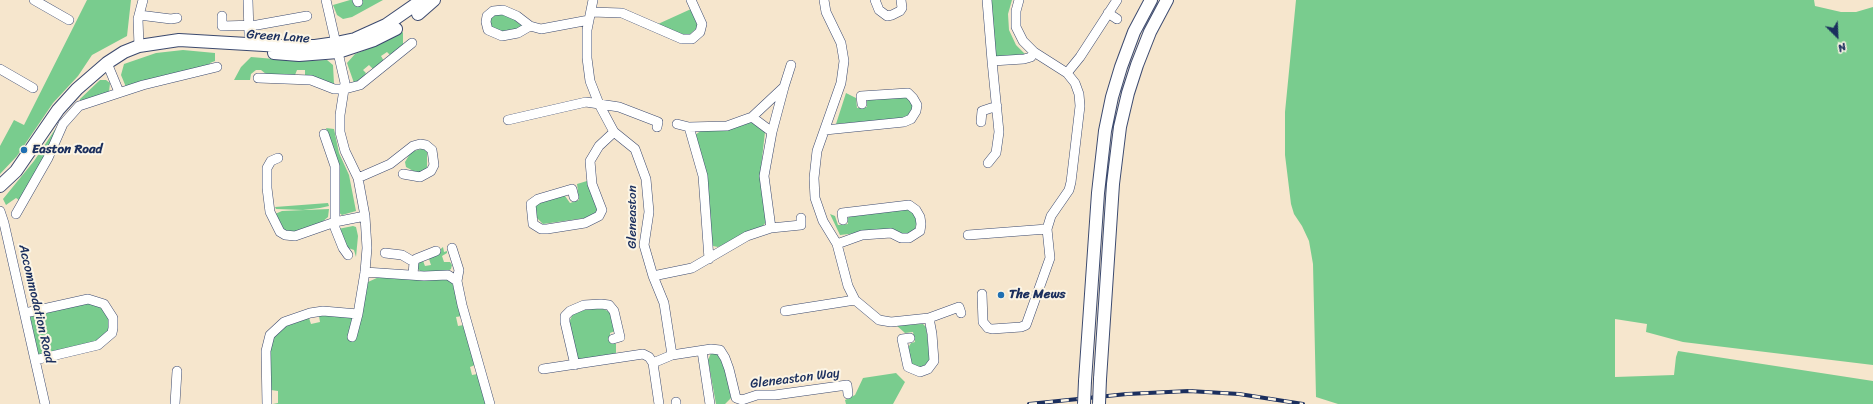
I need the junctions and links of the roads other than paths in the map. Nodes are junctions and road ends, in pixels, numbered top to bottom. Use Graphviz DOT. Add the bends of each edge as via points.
graph roads {
  1 [pos="34,0"];
  2 [pos="143,0"];
  3 [pos="248,0"];
  4 [pos="326,0"];
  5 [pos="422,0"];
  6 [pos="434,0"];
  7 [pos="593,0"];
  8 [pos="691,0"];
  9 [pos="824,0"];
  10 [pos="875,0"];
  11 [pos="902,0"];
  12 [pos="987,0"];
  13 [pos="1019,0"];
  14 [pos="1117,0"];
  15 [pos="1150,0"];
  16 [pos="1167,0"];
  17 [pos="1108,13"];
  18 [pos="139,15"];
  19 [pos="222,16"];
  20 [pos="590,16"];
  21 [pos="177,18"];
  22 [pos="1117,19"];
  23 [pos="69,20"];
  24 [pos="530,26"];
  25 [pos="302,28"];
  26 [pos="249,30"];
  27 [pos="179,40"];
  28 [pos="412,43"];
  29 [pos="139,46"];
  30 [pos="337,47"];
  31 [pos="1034,52"];
  32 [pos="992,61"];
  33 [pos="107,63"];
  34 [pos="791,65"];
  35 [pos="217,67"];
  36 [pos="0,69"];
  37 [pos="1067,72"];
  38 [pos="258,78"];
  39 [pos="784,87"];
  40 [pos="33,88"];
  41 [pos="345,89"];
  42 [pos="119,92"];
  43 [pos="599,104"];
  44 [pos="862,104"];
  45 [pos="997,106"];
  46 [pos="752,117"];
  47 [pos="508,120"];
  48 [pos="981,122"];
  49 [pos="678,124"];
  50 [pos="657,127"];
  51 [pos="690,127"];
  52 [pos="825,130"];
  53 [pos="614,132"];
  54 [pos="772,132"];
  55 [pos="324,134"];
  56 [pos="278,158"];
  57 [pos="988,163"];
  58 [pos="403,174"];
  59 [pos="358,178"];
  60 [pos="0,186"];
  61 [pos="574,197"];
  62 [pos="0,211"];
  63 [pos="16,214"];
  64 [pos="365,216"];
  65 [pos="801,218"];
  66 [pos="843,220"];
  67 [pos="2,222"];
  68 [pos="335,222"];
  69 [pos="771,228"];
  70 [pos="1047,229"];
  71 [pos="968,235"];
  72 [pos="837,244"];
  73 [pos="452,248"];
  74 [pos="436,251"];
  75 [pos="385,253"];
  76 [pos="348,255"];
  77 [pos="709,258"];
  78 [pos="414,262"];
  79 [pos="365,272"];
  80 [pos="413,275"];
  81 [pos="653,276"];
  82 [pos="457,281"];
  83 [pos="982,294"];
  84 [pos="855,300"];
  85 [pos="785,311"];
  86 [pos="25,313"];
  87 [pos="961,313"];
  88 [pos="358,314"];
  89 [pos="929,318"];
  90 [pos="352,337"];
  91 [pos="910,338"];
  92 [pos="613,339"];
  93 [pos="702,351"];
  94 [pos="672,355"];
  95 [pos="35,360"];
  96 [pos="653,363"];
  97 [pos="575,365"];
  98 [pos="543,369"];
  99 [pos="177,371"];
  100 [pos="848,394"];
  101 [pos="44,404"];
  102 [pos="175,404"];
  103 [pos="267,404"];
  104 [pos="490,404"];
  105 [pos="659,404"];
  106 [pos="710,404"];
  107 [pos="1084,404"];
  108 [pos="1099,404"];
  1 -- 23 [label="street"];
  2 -- 18 [label="street"];
  3 -- 26 [label="street"];
  4 -- 30 [label="street"];
  5 -- 30 [label="main road, Green Lane" via="386,25"];
  6 -- 30 [label="main road" via="396,29"];
  7 -- 20 [label="street, Gleneaston"];
  8 -- 20 [label="street" via="702,24 700,32 692,39 682,39 622,13"];
  9 -- 52 [label="street" via="826,12 841,43 844,61 841,83"];
  10 -- 11 [label="street" via="879,10 887,16 892,16 902,8"];
  12 -- 32 [label="street"];
  13 -- 31 [label="street" via="1016,11 1018,34"];
  14 -- 17 [label="street"];
  15 -- 107 [label="main road, bridge" via="1121,67 1105,131 1099,180"];
  16 -- 108 [label="main road, bridge" via="1150,32 1137,65 1120,127 1113,184"];
  17 -- 22 [label="street"];
  17 -- 37 [label="street" via="1080,58"];
  18 -- 21 [label="street"];
  18 -- 29 [label="street"];
  19 -- 26 [label="street" via="222,26"];
  20 -- 24 [label="street" via="540,29"];
  20 -- 43 [label="street, Gleneaston" via="587,58 590,81"];
  25 -- 26 [label="street" via="303,17"];
  27 -- 29 [label="main road, Green Lane"];
  27 -- 30 [label="main road, Green Lane"];
  27 -- 30 [label="main road, Green Lane" via="298,55"];
  28 -- 41 [label="street" via="360,85"];
  29 -- 33 [label="main road, Green Lane"];
  30 -- 41 [label="street"];
  31 -- 32 [label="street" via="1031,57 1024,59"];
  31 -- 37 [label="street"];
  32 -- 45 [label="street" via="994,98"];
  33 -- 42 [label="street"];
  33 -- 60 [label="main road, Green Lane" via="77,89 58,110 16,171"];
  34 -- 39 [label="street"];
  35 -- 42 [label="street"];
  36 -- 40 [label="street"];
  37 -- 70 [label="street" via="1079,94 1077,144 1069,190 1051,216"];
  38 -- 41 [label="street" via="311,80 334,89"];
  39 -- 46 [label="street"];
  39 -- 54 [label="street"];
  41 -- 59 [label="street" via="340,132 345,151"];
  42 -- 63 [label="street" via="80,106 67,119"];
  43 -- 47 [label="street" via="586,102"];
  43 -- 50 [label="street" via="619,107 658,122"];
  43 -- 53 [label="street, Gleneaston"];
  44 -- 52 [label="street" via="861,96 908,93 917,105 911,119 904,122"];
  45 -- 48 [label="street" via="982,111"];
  45 -- 57 [label="street" via="999,132 996,153"];
  46 -- 51 [label="street" via="727,126"];
  46 -- 54 [label="street"];
  49 -- 51 [label="street"];
  51 -- 77 [label="street" via="703,176"];
  52 -- 72 [label="street" via="817,151 815,198 823,221"];
  53 -- 61 [label="street" via="599,146 590,161 592,184 602,210 599,216 585,223 562,227 541,229 533,224 531,204 538,199 572,189"];
  53 -- 81 [label="street, Gleneaston" via="636,149 646,179 649,212 644,245"];
  54 -- 69 [label="street" via="764,176"];
  55 -- 68 [label="street" via="335,166"];
  56 -- 68 [label="street" via="271,161 267,168 267,188 270,212 280,232 295,236"];
  58 -- 59 [label="street" via="420,177 431,171 434,165 432,150 426,145 413,146 390,164"];
  59 -- 64 [label="street"];
  62 -- 67 [label="street, Accommodation Road"];
  64 -- 68 [label="street"];
  64 -- 79 [label="street"];
  65 -- 69 [label="street" via="801,225"];
  66 -- 72 [label="street" via="842,213 908,205 916,210 921,224 920,230 910,238 901,238 890,233 862,235"];
  67 -- 86 [label="street, Accommodation Road"];
  68 -- 76 [label="street" via="334,228"];
  69 -- 77 [label="street" via="747,236"];
  70 -- 71 [label="street"];
  70 -- 83 [label="street" via="1050,258 1026,325 988,328 983,322"];
  72 -- 84 [label="street" via="848,286"];
  73 -- 82 [label="street" via="459,270"];
  74 -- 78 [label="street"];
  75 -- 78 [label="street" via="402,255"];
  77 -- 81 [label="street" via="692,268"];
  78 -- 80 [label="street"];
  79 -- 80 [label="street"];
  79 -- 88 [label="street"];
  80 -- 82 [label="street" via="448,275"];
  81 -- 94 [label="street, Gleneaston" via="664,303"];
  82 -- 104 [label="street"];
  84 -- 85 [label="street"];
  84 -- 89 [label="street" via="879,320 891,322"];
  86 -- 95 [label="street, Accommodation Road"];
  86 -- 95 [label="street" via="88,299 104,304 113,318 112,333 98,345"];
  87 -- 89 [label="street" via="959,307"];
  88 -- 90 [label="street"];
  88 -- 103 [label="street" via="322,311 310,313 284,322 270,335 266,351"];
  89 -- 91 [label="street" via="934,361 928,369 920,372 908,367 902,339"];
  92 -- 97 [label="street" via="620,337 614,311 609,305 584,305 570,311 565,316 565,322"];
  93 -- 94 [label="street, Gleneaston Way"];
  93 -- 100 [label="street, Gleneaston Way" via="720,350 729,369 736,398 742,400 757,395 775,395 846,385"];
  93 -- 106 [label="street"];
  94 -- 96 [label="street"];
  95 -- 101 [label="street, Accommodation Road"];
  96 -- 97 [label="street" via="650,357 642,354"];
  96 -- 105 [label="street"];
  97 -- 98 [label="street"];
  99 -- 102 [label="street"];
}
